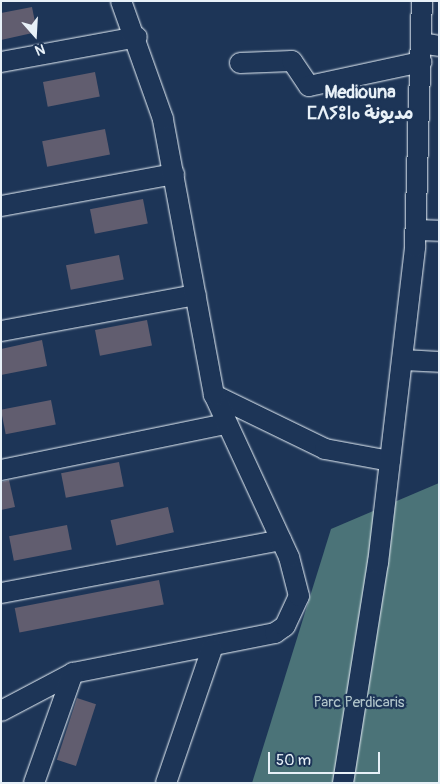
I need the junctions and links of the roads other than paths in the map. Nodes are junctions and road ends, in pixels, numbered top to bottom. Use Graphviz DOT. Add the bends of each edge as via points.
graph roads {
  1 [pos="121,1"];
  2 [pos="422,1"];
  3 [pos="137,38"];
  4 [pos="427,50"];
  5 [pos="1,62"];
  6 [pos="240,63"];
  7 [pos="174,174"];
  8 [pos="1,206"];
  9 [pos="416,230"];
  10 [pos="439,231"];
  11 [pos="196,295"];
  12 [pos="1,331"];
  13 [pos="403,360"];
  14 [pos="439,362"];
  15 [pos="214,395"];
  16 [pos="225,424"];
  17 [pos="390,461"];
  18 [pos="1,470"];
  19 [pos="281,540"];
  20 [pos="1,594"];
  21 [pos="212,649"];
  22 [pos="73,673"];
  23 [pos="1,711"];
  24 [pos="34,783"];
  25 [pos="166,783"];
  26 [pos="343,783"];
  1 -- 3 [label="street"];
  2 -- 4 [label="street"];
  3 -- 5 [label="street"];
  3 -- 7 [label="street" via="161,109"];
  4 -- 6 [label="street" via="309,86 292,61"];
  4 -- 9 [label="street"];
  7 -- 8 [label="street"];
  7 -- 11 [label="street"];
  9 -- 10 [label="street"];
  9 -- 13 [label="street"];
  11 -- 12 [label="street"];
  11 -- 15 [label="street"];
  13 -- 14 [label="street"];
  13 -- 17 [label="street"];
  15 -- 16 [label="street"];
  15 -- 17 [label="street" via="325,449"];
  16 -- 18 [label="street"];
  16 -- 19 [label="street"];
  17 -- 26 [label="street"];
  19 -- 20 [label="street"];
  19 -- 21 [label="street" via="299,588 290,618 275,633"];
  21 -- 22 [label="street"];
  21 -- 25 [label="street"];
  22 -- 23 [label="street"];
  22 -- 24 [label="street"];
}
